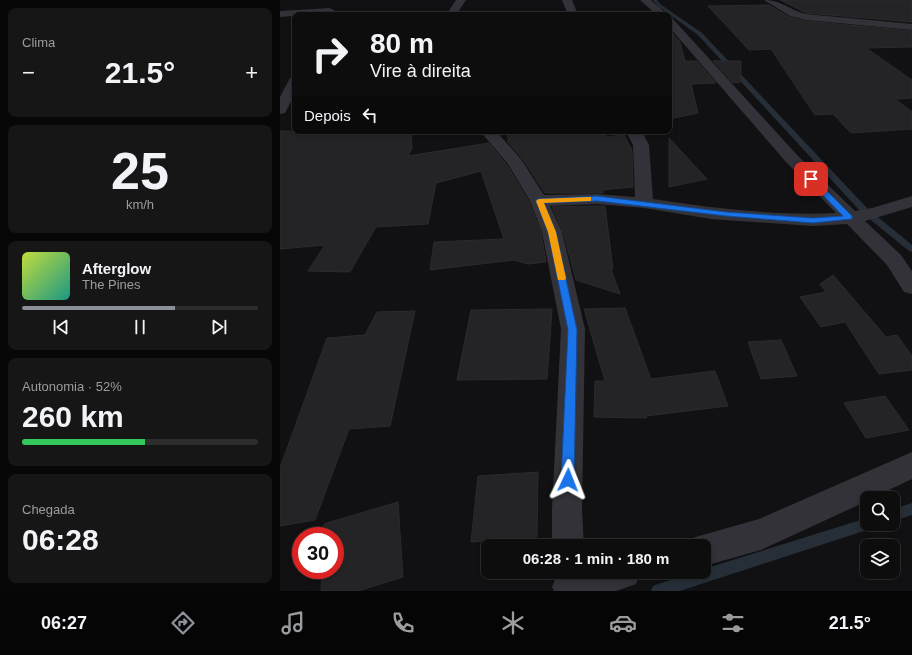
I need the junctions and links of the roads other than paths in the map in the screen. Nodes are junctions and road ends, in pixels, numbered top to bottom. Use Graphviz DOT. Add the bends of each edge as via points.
graph roads {
  1 [pos="461,0"];
  2 [pos="567,0"];
  3 [pos="645,0"];
  4 [pos="769,0"];
  5 [pos="331,11"];
  6 [pos="314,12"];
  7 [pos="453,12"];
  8 [pos="572,12"];
  9 [pos="659,12"];
  10 [pos="292,13"];
  11 [pos="280,14"];
  12 [pos="672,24"];
  13 [pos="912,26"];
  14 [pos="292,87"];
  15 [pos="280,110"];
  16 [pos="491,134"];
  17 [pos="636,134"];
  18 [pos="539,201"];
  19 [pos="912,202"];
  20 [pos="644,203"];
  21 [pos="862,215"];
  22 [pos="912,287"];
  23 [pos="912,466"];
  24 [pos="568,539"];
  25 [pos="711,548"];
  26 [pos="588,579"];
  27 [pos="568,583"];
  1 -- 7 [label="street"];
  2 -- 8 [label="street"];
  3 -- 9 [label="street"];
  4 -- 13 [label="street" via="794,14 806,17"];
  5 -- 6 [label="street"];
  10 -- 11 [label="street"];
  12 -- 21 [label="street" via="792,159"];
  14 -- 15 [label="street"];
  16 -- 18 [label="street" via="515,162"];
  17 -- 20 [label="street" via="641,145"];
  18 -- 20 [label="street" via="597,199"];
  18 -- 24 [label="street" via="552,232 573,330"];
  19 -- 21 [label="street"];
  20 -- 21 [label="street" via="711,213 813,220"];
  21 -- 22 [label="street"];
  23 -- 25 [label="street" via="761,534"];
  26 -- 27 [label="street"];
}
